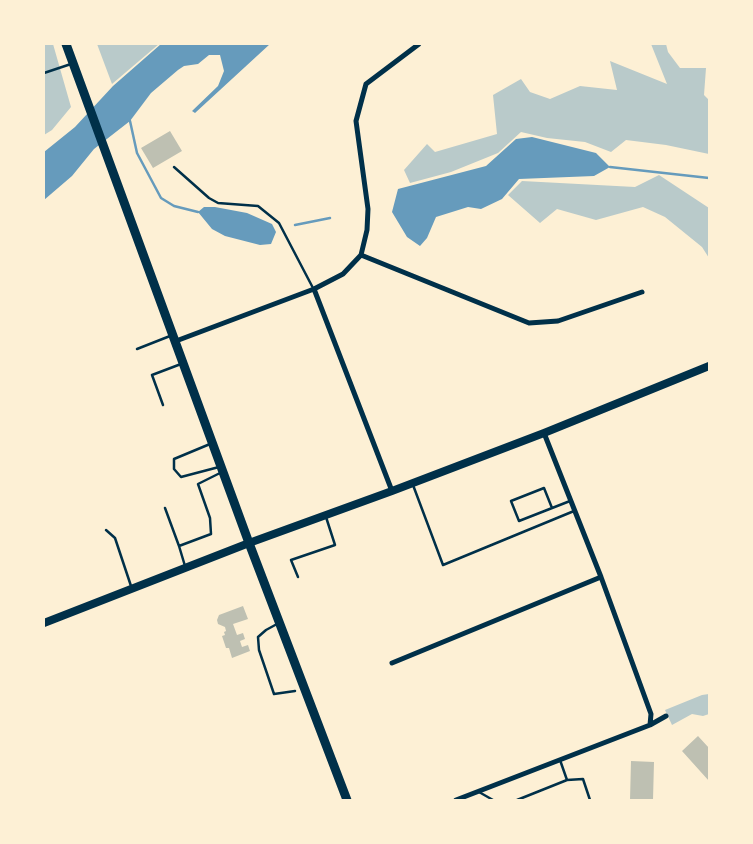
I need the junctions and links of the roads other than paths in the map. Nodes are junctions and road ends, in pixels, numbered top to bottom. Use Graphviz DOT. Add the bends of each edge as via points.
graph roads {
  1 [pos="66,44"];
  2 [pos="419,44"];
  3 [pos="74,63"];
  4 [pos="44,73"];
  5 [pos="174,167"];
  6 [pos="361,256"];
  7 [pos="314,289"];
  8 [pos="642,292"];
  9 [pos="175,338"];
  10 [pos="137,349"];
  11 [pos="184,363"];
  12 [pos="709,366"];
  13 [pos="163,405"];
  14 [pos="544,433"];
  15 [pos="213,442"];
  16 [pos="223,469"];
  17 [pos="412,484"];
  18 [pos="392,491"];
  19 [pos="572,501"];
  20 [pos="165,508"];
  21 [pos="552,508"];
  22 [pos="575,510"];
  23 [pos="325,515"];
  24 [pos="106,530"];
  25 [pos="249,542"];
  26 [pos="180,546"];
  27 [pos="186,567"];
  28 [pos="298,577"];
  29 [pos="601,577"];
  30 [pos="132,588"];
  31 [pos="280,622"];
  32 [pos="44,623"];
  33 [pos="392,662"];
  34 [pos="295,691"];
  35 [pos="666,716"];
  36 [pos="650,725"];
  37 [pos="560,760"];
  38 [pos="567,780"];
  39 [pos="478,792"];
  40 [pos="347,800"];
  41 [pos="456,800"];
  42 [pos="494,800"];
  43 [pos="517,800"];
  44 [pos="590,800"];
  1 -- 3 [label="main road"];
  2 -- 6 [label="street" via="366,84 356,121 368,209"];
  3 -- 4 [label="lane"];
  3 -- 9 [label="main road"];
  5 -- 7 [label="lane" via="218,203 258,206 279,223"];
  6 -- 7 [label="street" via="343,274"];
  6 -- 8 [label="street" via="529,323 558,321"];
  7 -- 9 [label="street"];
  7 -- 18 [label="street"];
  9 -- 10 [label="lane"];
  9 -- 11 [label="main road"];
  11 -- 13 [label="lane" via="152,375"];
  11 -- 15 [label="main road"];
  12 -- 14 [label="main road"];
  14 -- 17 [label="main road"];
  14 -- 19 [label="street"];
  15 -- 16 [label="main road"];
  15 -- 16 [label="lane" via="174,458 174,469 181,478"];
  16 -- 25 [label="main road"];
  16 -- 26 [label="lane" via="198,484 210,518 211,534"];
  17 -- 18 [label="main road"];
  17 -- 22 [label="lane" via="443,565"];
  18 -- 23 [label="main road"];
  19 -- 21 [label="lane"];
  19 -- 22 [label="street"];
  20 -- 26 [label="lane"];
  21 -- 21 [label="lane" via="519,521 511,500 544,488"];
  22 -- 29 [label="street"];
  23 -- 25 [label="main road"];
  23 -- 28 [label="lane" via="335,544 291,560"];
  24 -- 30 [label="lane" via="114,538"];
  25 -- 27 [label="main road"];
  25 -- 31 [label="main road"];
  26 -- 27 [label="lane"];
  27 -- 30 [label="main road"];
  29 -- 33 [label="street"];
  29 -- 36 [label="street" via="651,714"];
  30 -- 32 [label="main road"];
  31 -- 34 [label="lane" via="258,638 259,650 274,694"];
  31 -- 40 [label="main road"];
  35 -- 36 [label="street"];
  36 -- 37 [label="street"];
  37 -- 38 [label="lane"];
  37 -- 39 [label="street"];
  38 -- 43 [label="lane"];
  38 -- 44 [label="lane" via="583,779"];
  39 -- 41 [label="street"];
  39 -- 42 [label="lane"];
}
